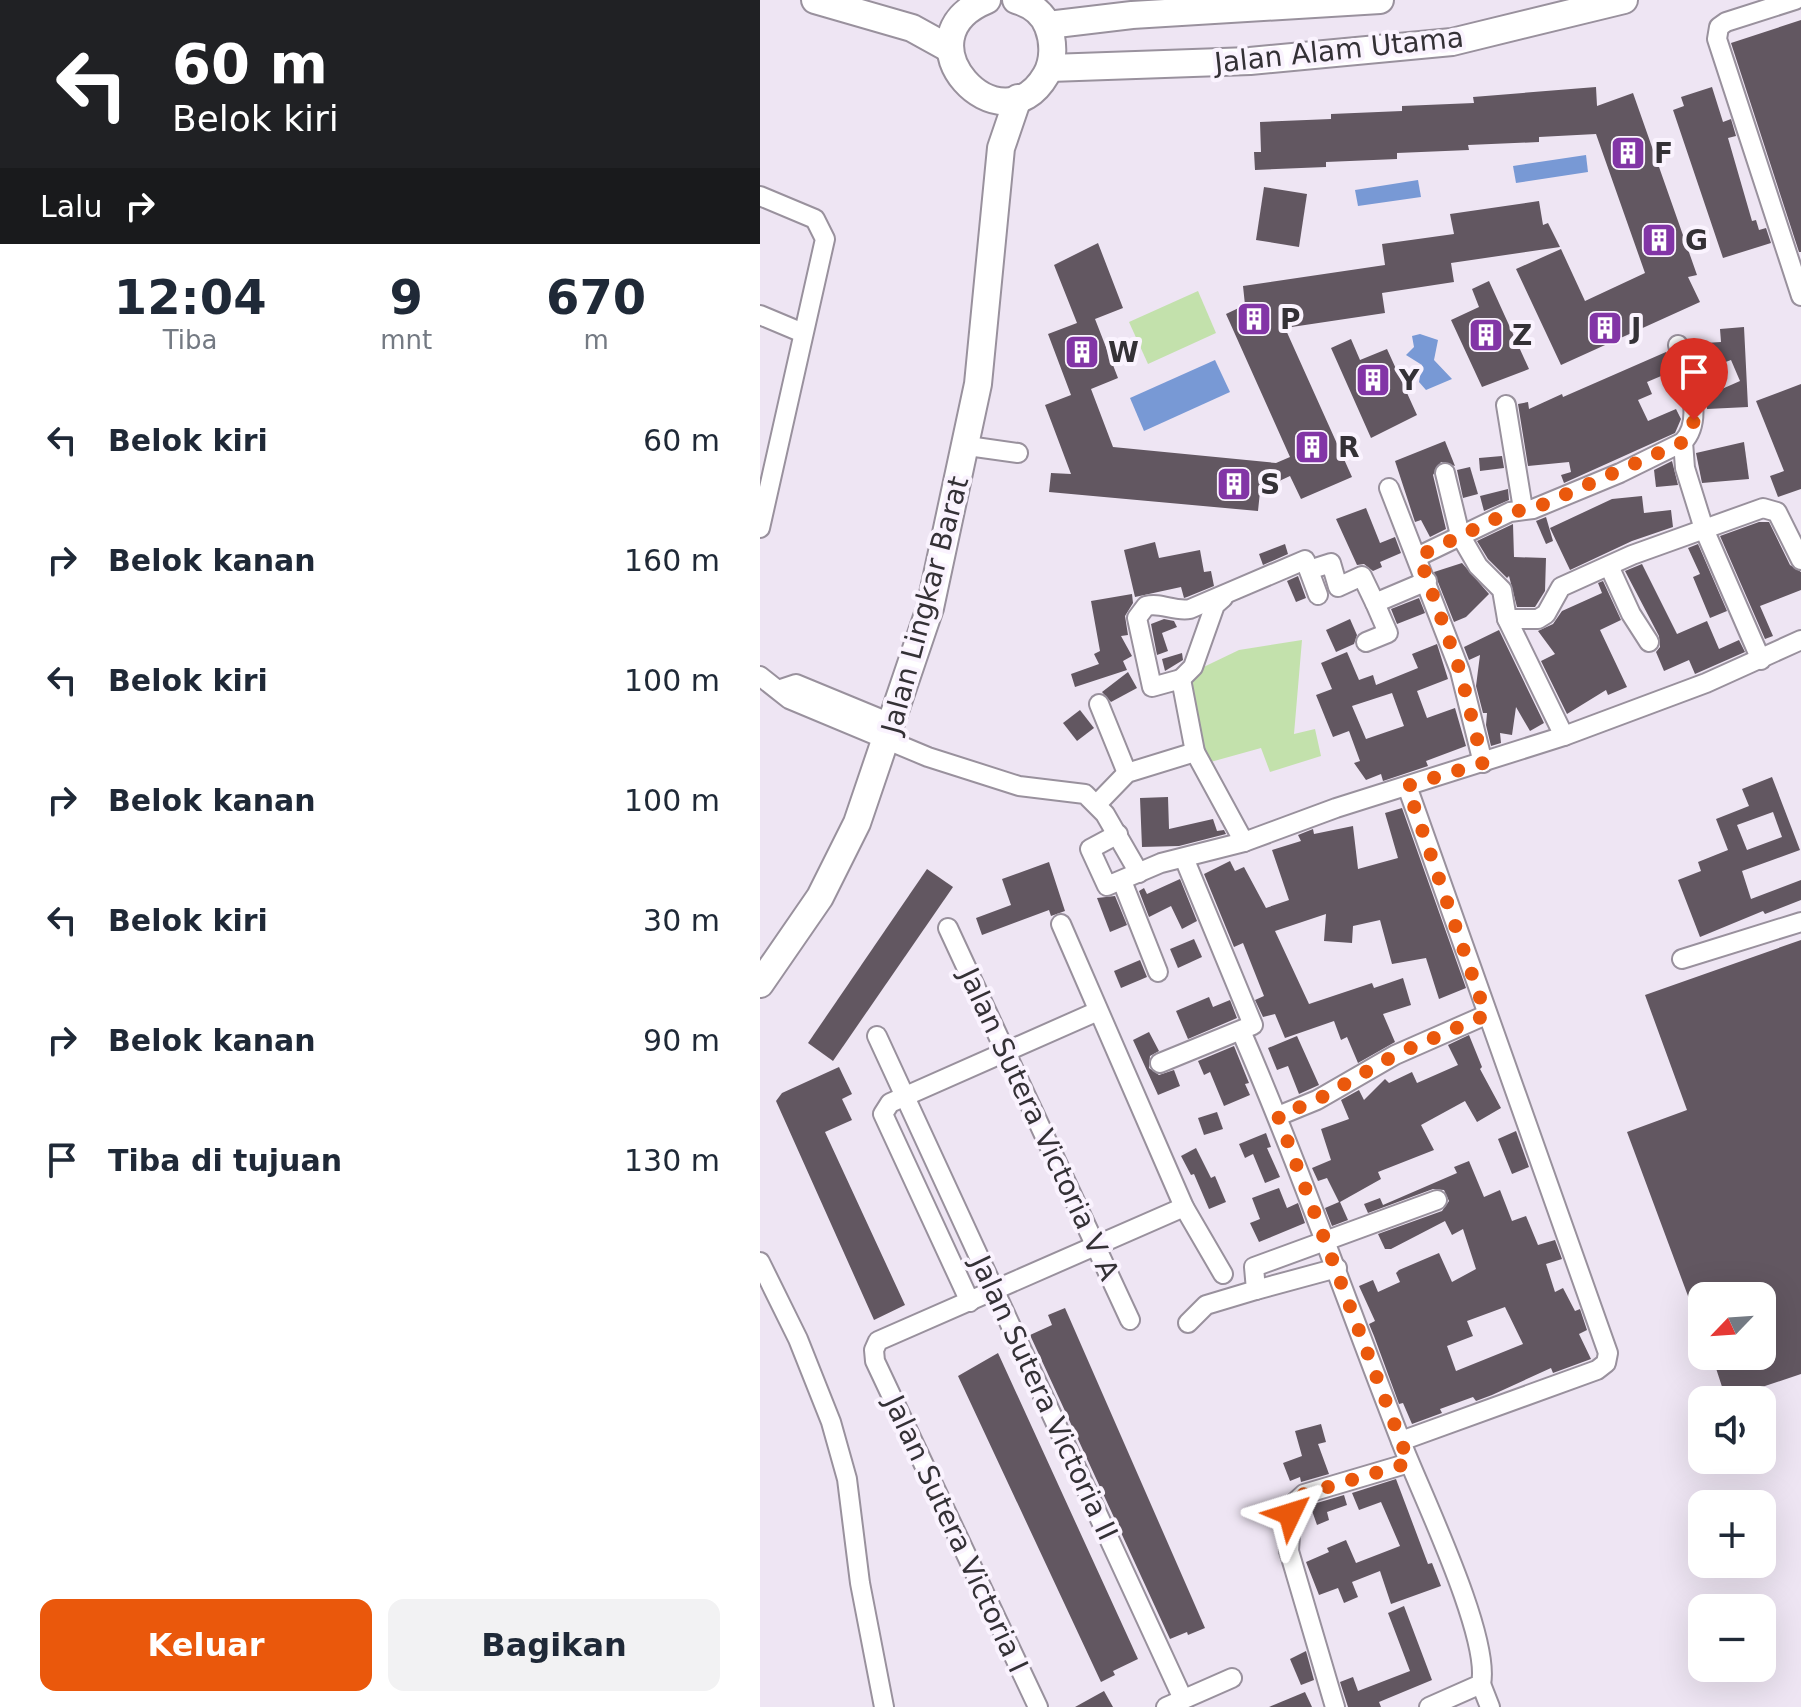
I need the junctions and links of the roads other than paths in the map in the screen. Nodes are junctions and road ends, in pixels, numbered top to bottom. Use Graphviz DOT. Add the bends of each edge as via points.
graph roads {
  1 [pos="815,0"];
  2 [pos="987,0"];
  3 [pos="1380,0"];
  4 [pos="1624,0"];
  5 [pos="1795,0"];
  6 [pos="1022,1"];
  7 [pos="961,17"];
  8 [pos="1058,24"];
  9 [pos="912,28"];
  10 [pos="950,49"];
  11 [pos="1178,65"];
  12 [pos="1050,68"];
  13 [pos="986,98"];
  14 [pos="1018,98"];
  15 [pos="1001,148"];
  16 [pos="760,196"];
  17 [pos="1798,277"];
  18 [pos="1801,296"];
  19 [pos="760,315"];
  20 [pos="803,333"];
  21 [pos="1678,345"];
  22 [pos="1506,405"];
  23 [pos="760,430"];
  24 [pos="779,438"];
  25 [pos="1683,442"];
  26 [pos="968,446"];
  27 [pos="1018,453"];
  28 [pos="1445,473"];
  29 [pos="1389,488"];
  30 [pos="1523,509"];
  31 [pos="760,528"];
  32 [pos="1704,529"];
  33 [pos="1460,535"];
  34 [pos="1419,556"];
  35 [pos="1801,560"];
  36 [pos="1609,566"];
  37 [pos="1309,570"];
  38 [pos="1427,581"];
  39 [pos="1318,595"];
  40 [pos="1225,596"];
  41 [pos="1375,603"];
  42 [pos="1507,619"];
  43 [pos="1801,640"];
  44 [pos="1366,642"];
  45 [pos="1649,642"];
  46 [pos="1761,660"];
  47 [pos="760,676"];
  48 [pos="1181,679"];
  49 [pos="1099,704"];
  50 [pos="890,732"];
  51 [pos="1564,736"];
  52 [pos="1195,752"];
  53 [pos="1483,763"];
  54 [pos="1127,773"];
  55 [pos="1407,786"];
  56 [pos="1097,804"];
  57 [pos="1118,834"];
  58 [pos="1244,842"];
  59 [pos="1184,858"];
  60 [pos="1130,877"];
  61 [pos="1801,922"];
  62 [pos="1061,924"];
  63 [pos="948,928"];
  64 [pos="1682,959"];
  65 [pos="1158,972"];
  66 [pos="760,984"];
  67 [pos="1098,1011"];
  68 [pos="1486,1015"];
  69 [pos="1241,1031"];
  70 [pos="877,1036"];
  71 [pos="1005,1051"];
  72 [pos="1160,1063"];
  73 [pos="905,1097"];
  74 [pos="1278,1116"];
  75 [pos="1437,1200"];
  76 [pos="1184,1207"];
  77 [pos="1327,1242"];
  78 [pos="1096,1246"];
  79 [pos="760,1262"];
  80 [pos="1337,1268"];
  81 [pos="1223,1274"];
  82 [pos="1256,1290"];
  83 [pos="994,1291"];
  84 [pos="970,1302"];
  85 [pos="1130,1320"];
  86 [pos="1188,1323"];
  87 [pos="1401,1441"];
  88 [pos="1409,1463"];
  89 [pos="1232,1678"];
  90 [pos="1481,1684"];
  91 [pos="1174,1703"];
  92 [pos="884,1707"];
  93 [pos="1038,1707"];
  94 [pos="1335,1707"];
  95 [pos="1429,1707"];
  96 [pos="1490,1707"];
  1 -- 9 [label="main road"];
  2 -- 7 [label="main road"];
  3 -- 8 [label="main road, Jalan Alam Utama"];
  4 -- 11 [label="main road, Jalan Alam Utama" via="1452,42"];
  5 -- 17 [label="street" via="1726,22 1717,39"];
  6 -- 8 [label="main road"];
  7 -- 9 [label="main road"];
  7 -- 10 [label="main road"];
  8 -- 11 [label="main road" via="1074,49 1153,53"];
  8 -- 12 [label="main road"];
  9 -- 10 [label="main road"];
  10 -- 13 [label="main road" via="955,70 967,87"];
  11 -- 12 [label="main road, Jalan Alam Utama"];
  12 -- 14 [label="main road" via="1031,92"];
  13 -- 14 [label="main road"];
  13 -- 15 [label="main road, Jalan Lingkar Barat"];
  14 -- 15 [label="main road, Jalan Lingkar Barat"];
  15 -- 26 [label="main road, Jalan Lingkar Barat"];
  16 -- 20 [label="street" via="815,219 823,228 825,239"];
  17 -- 18 [label="street"];
  19 -- 20 [label="street"];
  20 -- 24 [label="street"];
  21 -- 25 [label="street" via="1694,411 1693,428"];
  22 -- 30 [label="street"];
  23 -- 24 [label="street"];
  24 -- 31 [label="street"];
  25 -- 30 [label="street" via="1620,473"];
  25 -- 32 [label="street" via="1685,468"];
  26 -- 27 [label="street"];
  26 -- 50 [label="main road, Jalan Lingkar Barat" via="930,608"];
  28 -- 33 [label="street"];
  29 -- 34 [label="street"];
  30 -- 33 [label="street"];
  32 -- 35 [label="street" via="1772,509"];
  32 -- 36 [label="street"];
  32 -- 46 [label="street"];
  33 -- 34 [label="street"];
  33 -- 42 [label="street" via="1478,566 1502,590"];
  34 -- 38 [label="street"];
  36 -- 42 [label="street" via="1561,587 1538,619"];
  36 -- 45 [label="street"];
  37 -- 39 [label="street"];
  37 -- 40 [label="street" via="1305,560"];
  37 -- 41 [label="street" via="1331,563 1338,587 1362,576"];
  38 -- 41 [label="street"];
  38 -- 53 [label="street" via="1460,671"];
  40 -- 48 [label="street" via="1215,605 1193,667"];
  40 -- 48 [label="street" via="1182,611 1155,604 1140,612 1152,687"];
  41 -- 44 [label="street" via="1388,633"];
  42 -- 51 [label="street"];
  43 -- 46 [label="street"];
  46 -- 51 [label="street"];
  47 -- 50 [label="street" via="781,689 796,684"];
  48 -- 52 [label="street"];
  49 -- 54 [label="street"];
  50 -- 56 [label="street" via="928,757 1019,786 1085,794"];
  50 -- 66 [label="main road, Jalan Lingkar Barat" via="857,823 820,897"];
  51 -- 53 [label="street"];
  52 -- 54 [label="street"];
  52 -- 58 [label="street"];
  53 -- 55 [label="street"];
  54 -- 56 [label="street"];
  55 -- 58 [label="street"];
  55 -- 68 [label="street"];
  56 -- 57 [label="street"];
  57 -- 60 [label="street"];
  57 -- 60 [label="street" via="1090,849 1107,886"];
  58 -- 59 [label="street"];
  59 -- 60 [label="street"];
  59 -- 69 [label="street" via="1253,1025"];
  60 -- 65 [label="street"];
  61 -- 64 [label="street"];
  62 -- 67 [label="street"];
  63 -- 71 [label="street, Jalan Sutera Victoria V A"];
  67 -- 71 [label="street"];
  67 -- 76 [label="street"];
  68 -- 74 [label="street"];
  68 -- 87 [label="street" via="1608,1353 1606,1363"];
  69 -- 72 [label="street"];
  69 -- 74 [label="street"];
  70 -- 73 [label="street, Jalan Sutera Victoria II"];
  71 -- 73 [label="street"];
  71 -- 78 [label="street, Jalan Sutera Victoria V A"];
  73 -- 83 [label="street, Jalan Sutera Victoria II"];
  73 -- 84 [label="street, Jalan Sutera Victoria II" via="890,1103 883,1114"];
  74 -- 77 [label="street"];
  75 -- 77 [label="street"];
  76 -- 78 [label="street"];
  76 -- 81 [label="street"];
  77 -- 80 [label="street"];
  77 -- 82 [label="street" via="1252,1268"];
  78 -- 83 [label="street"];
  78 -- 85 [label="street, Jalan Sutera Victoria V A"];
  79 -- 92 [label="street" via="798,1339 847,1479"];
  80 -- 82 [label="street"];
  80 -- 87 [label="street"];
  82 -- 86 [label="street" via="1206,1305"];
  83 -- 84 [label="street"];
  83 -- 91 [label="street, Jalan Sutera Victoria II"];
  84 -- 93 [label="street, Jalan Sutera Victoria I" via="878,1341 875,1361"];
  87 -- 88 [label="street"];
  88 -- 90 [label="street" via="1430,1506 1481,1653"];
  88 -- 94 [label="street" via="1304,1494 1292,1505 1289,1551"];
  89 -- 91 [label="street"];
  90 -- 95 [label="street"];
  90 -- 96 [label="street"];
}
